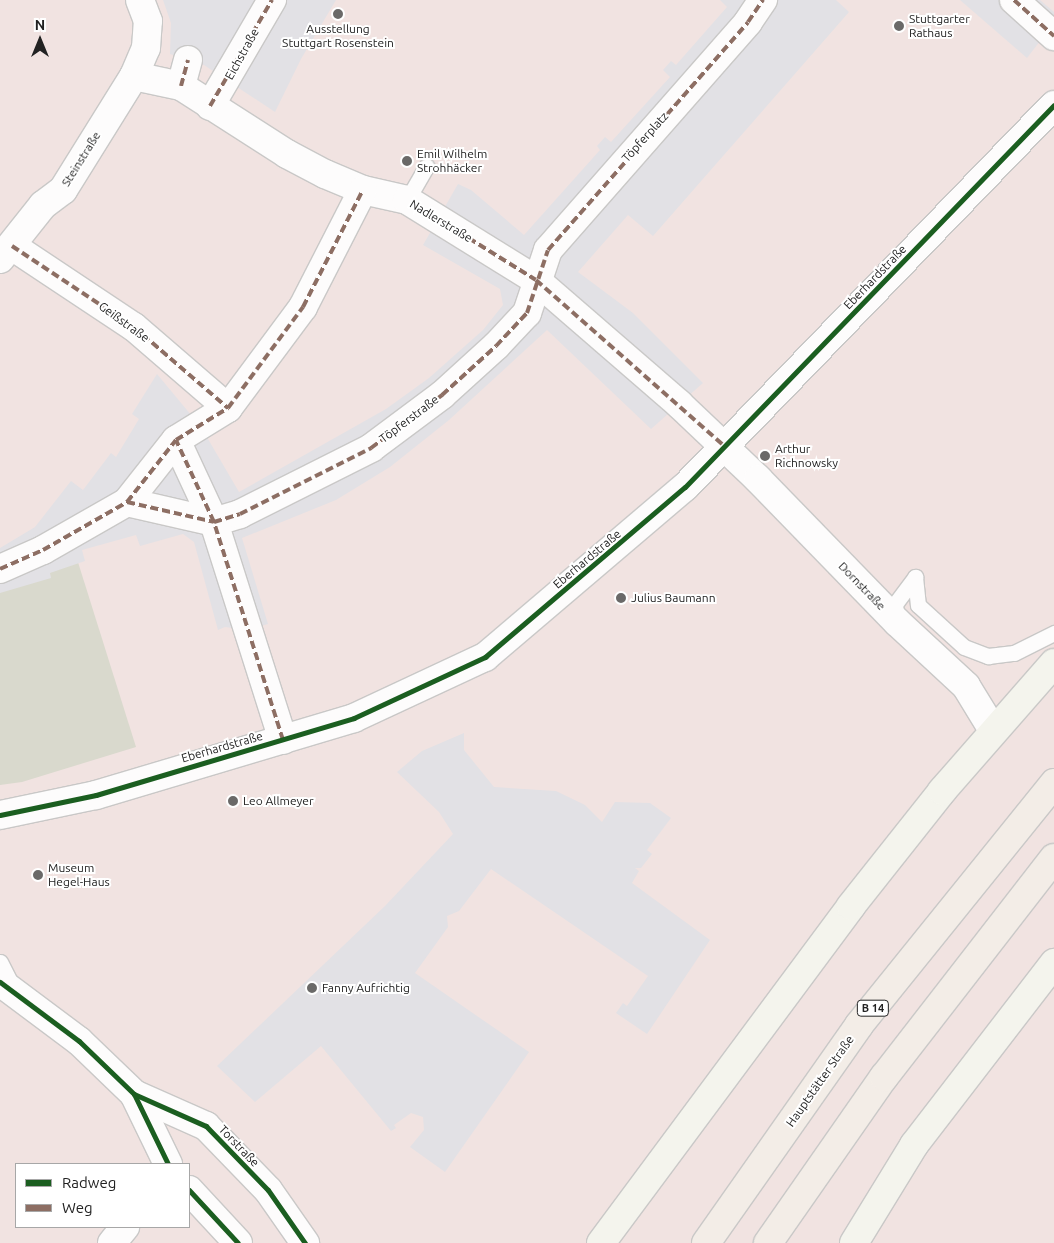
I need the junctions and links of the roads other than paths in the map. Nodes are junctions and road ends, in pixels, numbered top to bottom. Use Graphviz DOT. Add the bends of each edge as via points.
graph roads {
  1 [pos="140,0"];
  2 [pos="272,0"];
  3 [pos="763,0"];
  4 [pos="1014,0"];
  5 [pos="1054,36"];
  6 [pos="188,60"];
  7 [pos="134,76"];
  8 [pos="181,86"];
  9 [pos="1054,105"];
  10 [pos="210,106"];
  11 [pos="427,166"];
  12 [pos="363,190"];
  13 [pos="407,200"];
  14 [pos="6,252"];
  15 [pos="536,280"];
  16 [pos="228,408"];
  17 [pos="176,440"];
  18 [pos="724,446"];
  19 [pos="127,502"];
  20 [pos="214,522"];
  21 [pos="0,568"];
  22 [pos="897,622"];
  23 [pos="1054,633"];
  24 [pos="1054,663"];
  25 [pos="993,730"];
  26 [pos="283,740"];
  27 [pos="1054,783"];
  28 [pos="3,817"];
  29 [pos="1054,858"];
  30 [pos="1054,887"];
  31 [pos="990,938"];
  32 [pos="0,962"];
  33 [pos="1054,963"];
  34 [pos="9,988"];
  35 [pos="134,1094"];
  36 [pos="168,1163"];
  37 [pos="190,1191"];
  38 [pos="124,1228"];
  39 [pos="112,1243"];
  40 [pos="238,1243"];
  41 [pos="305,1243"];
  42 [pos="601,1243"];
  43 [pos="706,1243"];
  44 [pos="768,1243"];
  45 [pos="854,1243"];
  1 -- 7 [label="street" via="148,21 146,48"];
  2 -- 10 [label="street, Eichstraße"];
  3 -- 15 [label="street, Töpferplatz" via="748,22 548,250"];
  4 -- 5 [label="street"];
  6 -- 8 [label="street"];
  7 -- 8 [label="street, Nadlerstraße"];
  7 -- 14 [label="street, Steinstraße" via="63,190 43,206"];
  8 -- 10 [label="street, Nadlerstraße"];
  9 -- 18 [label="street, Eberhardstraße"];
  10 -- 12 [label="street, Nadlerstraße" via="287,154"];
  11 -- 13 [label="lane"];
  12 -- 13 [label="street, Nadlerstraße"];
  12 -- 16 [label="street" via="303,307"];
  13 -- 15 [label="street, Nadlerstraße"];
  14 -- 16 [label="street, Geißstraße" via="134,327"];
  15 -- 18 [label="street, Nadlerstraße"];
  15 -- 20 [label="street, Töpferstraße" via="527,313 442,395 371,448 240,514"];
  16 -- 17 [label="street"];
  17 -- 19 [label="street"];
  17 -- 20 [label="street"];
  18 -- 22 [label="street, Dornstraße"];
  18 -- 26 [label="street, Eberhardstraße" via="678,493 485,657 354,718"];
  19 -- 20 [label="street"];
  19 -- 21 [label="street" via="43,550"];
  20 -- 26 [label="street"];
  22 -- 23 [label="lane" via="894,604 914,577 918,605 964,647 988,656 1014,653"];
  22 -- 25 [label="street, Dornstraße" via="966,686"];
  24 -- 25 [label="street"];
  25 -- 42 [label="street" via="851,906"];
  26 -- 28 [label="street, Eberhardstraße"];
  27 -- 43 [label="main road, Hauptstätter Straße / B 14" via="859,1025"];
  29 -- 31 [label="main road"];
  30 -- 31 [label="main road"];
  31 -- 44 [label="main road" via="944,1003 884,1077"];
  32 -- 34 [label="lane"];
  33 -- 45 [label="street" via="914,1145"];
  34 -- 35 [label="street, Torstraße" via="79,1041"];
  35 -- 36 [label="street, Torstraße"];
  35 -- 41 [label="street, Torstraße" via="206,1126 268,1190"];
  37 -- 40 [label="street"];
  38 -- 39 [label="street"];
}
